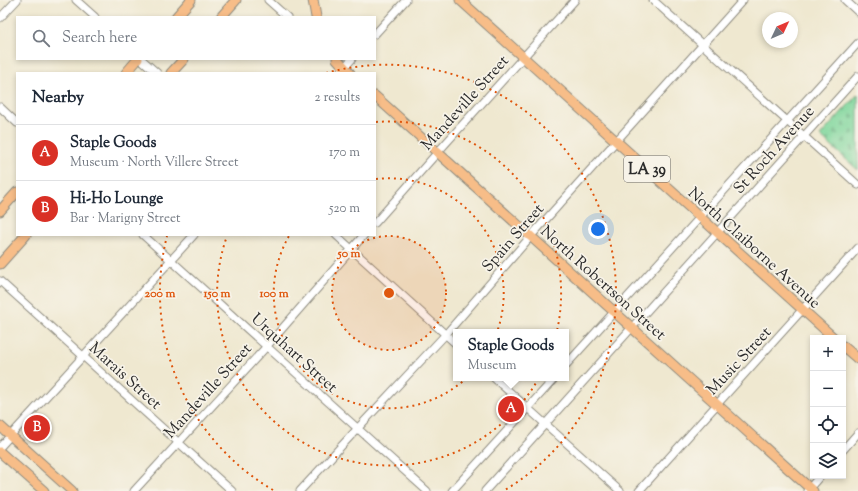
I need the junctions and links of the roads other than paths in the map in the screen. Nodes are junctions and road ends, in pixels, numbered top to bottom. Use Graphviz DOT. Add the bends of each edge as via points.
graph roads {
  1 [pos="17,0"];
  2 [pos="76,0"];
  3 [pos="191,0"];
  4 [pos="236,0"];
  5 [pos="268,0"];
  6 [pos="313,0"];
  7 [pos="406,0"];
  8 [pos="460,0"];
  9 [pos="575,0"];
  10 [pos="653,0"];
  11 [pos="743,0"];
  12 [pos="845,0"];
  13 [pos="858,12"];
  14 [pos="94,16"];
  15 [pos="177,16"];
  16 [pos="222,16"];
  17 [pos="286,16"];
  18 [pos="316,16"];
  19 [pos="0,18"];
  20 [pos="376,33"];
  21 [pos="858,43"];
  22 [pos="702,45"];
  23 [pos="523,57"];
  24 [pos="139,60"];
  25 [pos="141,60"];
  26 [pos="183,60"];
  27 [pos="336,60"];
  28 [pos="351,60"];
  29 [pos="344,71"];
  30 [pos="127,72"];
  31 [pos="156,72"];
  32 [pos="172,72"];
  33 [pos="858,76"];
  34 [pos="376,97"];
  35 [pos="0,107"];
  36 [pos="787,121"];
  37 [pos="16,122"];
  38 [pos="804,136"];
  39 [pos="616,141"];
  40 [pos="437,152"];
  41 [pos="858,184"];
  42 [pos="16,193"];
  43 [pos="0,211"];
  44 [pos="700,217"];
  45 [pos="376,222"];
  46 [pos="717,232"];
  47 [pos="25,236"];
  48 [pos="144,236"];
  49 [pos="193,236"];
  50 [pos="337,236"];
  51 [pos="363,236"];
  52 [pos="530,236"];
  53 [pos="858,248"];
  54 [pos="352,250"];
  55 [pos="172,261"];
  56 [pos="0,264"];
  57 [pos="0,281"];
  58 [pos="802,310"];
  59 [pos="615,312"];
  60 [pos="632,327"];
  61 [pos="446,334"];
  62 [pos="831,335"];
  63 [pos="453,341"];
  64 [pos="267,346"];
  65 [pos="846,349"];
  66 [pos="84,356"];
  67 [pos="858,359"];
  68 [pos="569,362"];
  69 [pos="497,381"];
  70 [pos="552,381"];
  71 [pos="716,404"];
  72 [pos="527,408"];
  73 [pos="545,424"];
  74 [pos="0,426"];
  75 [pos="358,428"];
  76 [pos="858,433"];
  77 [pos="11,436"];
  78 [pos="179,442"];
  79 [pos="0,447"];
  80 [pos="846,447"];
  81 [pos="0,452"];
  82 [pos="818,479"];
  83 [pos="810,490"];
  84 [pos="44,491"];
  85 [pos="72,491"];
  86 [pos="134,491"];
  87 [pos="232,491"];
  88 [pos="300,491"];
  89 [pos="427,491"];
  90 [pos="452,491"];
  91 [pos="485,491"];
  92 [pos="620,491"];
  93 [pos="639,491"];
  1 -- 19 [label="street"];
  2 -- 14 [label="street"];
  3 -- 15 [label="main road"];
  4 -- 16 [label="main road"];
  5 -- 17 [label="street"];
  6 -- 18 [label="main road"];
  7 -- 20 [label="street"];
  8 -- 23 [label="main road, North Claiborne Avenue / LA 39"];
  9 -- 23 [label="street, Mandeville Street"];
  10 -- 22 [label="street"];
  11 -- 22 [label="street, Spain Street"];
  12 -- 13 [label="street"];
  21 -- 36 [label="street, St Roch Avenue"];
  22 -- 36 [label="street"];
  22 -- 39 [label="street, Spain Street"];
  23 -- 39 [label="main road, North Claiborne Avenue / LA 39"];
  23 -- 40 [label="street, Mandeville Street"];
  24 -- 30 [label="main road"];
  25 -- 31 [label="street"];
  26 -- 32 [label="main road"];
  27 -- 29 [label="main road"];
  28 -- 29 [label="street"];
  33 -- 38 [label="street, St Roch Avenue"];
  34 -- 40 [label="main road, North Robertson Street"];
  35 -- 37 [label="street"];
  36 -- 38 [label="street"];
  36 -- 44 [label="street, St Roch Avenue"];
  38 -- 41 [label="street"];
  38 -- 46 [label="street, St Roch Avenue"];
  39 -- 44 [label="main road, North Claiborne Avenue / LA 39"];
  39 -- 52 [label="street, Spain Street"];
  40 -- 45 [label="street, Mandeville Street"];
  40 -- 52 [label="main road, North Robertson Street"];
  42 -- 43 [label="main road"];
  44 -- 46 [label="main road, North Claiborne Avenue / LA 39"];
  44 -- 59 [label="street, St Roch Avenue"];
  46 -- 58 [label="main road, North Claiborne Avenue / LA 39"];
  46 -- 60 [label="street, St Roch Avenue"];
  47 -- 56 [label="main road"];
  48 -- 55 [label="street, Urquhart Street"];
  49 -- 55 [label="street"];
  50 -- 54 [label="street"];
  51 -- 54 [label="street, Mandeville Street"];
  52 -- 59 [label="main road, North Robertson Street"];
  52 -- 61 [label="street, Spain Street"];
  53 -- 58 [label="street, Music Street"];
  54 -- 61 [label="street"];
  54 -- 64 [label="street, Mandeville Street"];
  55 -- 64 [label="street, Urquhart Street"];
  55 -- 66 [label="street"];
  57 -- 66 [label="street, Marais Street"];
  58 -- 62 [label="main road, North Claiborne Avenue / LA 39"];
  58 -- 71 [label="street, Music Street"];
  59 -- 60 [label="main road, North Robertson Street"];
  59 -- 68 [label="street, St Roch Avenue"];
  60 -- 71 [label="main road, North Robertson Street"];
  60 -- 73 [label="street, St Roch Avenue"];
  61 -- 63 [label="street"];
  61 -- 75 [label="street, Spain Street"];
  64 -- 75 [label="street, Urquhart Street"];
  64 -- 78 [label="street, Mandeville Street"];
  65 -- 67 [label="main road"];
  66 -- 77 [label="street"];
  66 -- 78 [label="street, Marais Street"];
  69 -- 72 [label="street"];
  70 -- 72 [label="street"];
  71 -- 83 [label="main road, North Robertson Street"];
  71 -- 93 [label="street, Music Street"];
  72 -- 73 [label="street"];
  72 -- 90 [label="street"];
  73 -- 91 [label="street, St Roch Avenue"];
  73 -- 92 [label="street"];
  74 -- 77 [label="main road"];
  75 -- 88 [label="street, Spain Street"];
  75 -- 89 [label="street, Urquhart Street"];
  76 -- 80 [label="street"];
  77 -- 79 [label="street"];
  77 -- 85 [label="main road"];
  78 -- 86 [label="street, Mandeville Street"];
  78 -- 87 [label="street, Marais Street"];
  81 -- 84 [label="main road"];
  82 -- 83 [label="street"];
}
